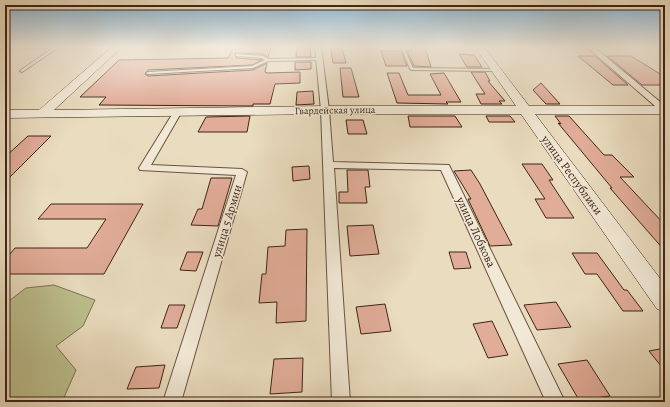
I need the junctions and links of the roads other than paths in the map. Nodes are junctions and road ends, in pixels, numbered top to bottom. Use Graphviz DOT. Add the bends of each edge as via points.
graph roads {
  1 [pos="29,66"];
  2 [pos="96,66"];
  3 [pos="255,66"];
  4 [pos="320,66"];
  5 [pos="411,66"];
  6 [pos="493,66"];
  7 [pos="613,66"];
  8 [pos="496,70"];
  9 [pos="22,71"];
  10 [pos="148,73"];
  11 [pos="524,109"];
  12 [pos="325,110"];
  13 [pos="665,110"];
  14 [pos="177,113"];
  15 [pos="5,114"];
  16 [pos="42,114"];
  17 [pos="329,165"];
  18 [pos="665,302"];
  19 [pos="172,402"];
  20 [pos="340,402"];
  21 [pos="556,402"];
  1 -- 9 [label="lane"];
  2 -- 16 [label="main road"];
  3 -- 10 [label="lane"];
  4 -- 12 [label="street"];
  5 -- 8 [label="lane" via="412,69"];
  6 -- 8 [label="main road, улица Республики"];
  7 -- 13 [label="street"];
  8 -- 11 [label="main road, улица Республики"];
  11 -- 12 [label="main road, Гвардейская улица"];
  11 -- 13 [label="main road, Гвардейская улица"];
  11 -- 18 [label="main road, улица Республики"];
  12 -- 14 [label="main road, Гвардейская улица"];
  12 -- 17 [label="street"];
  14 -- 16 [label="main road, Гвардейская улица"];
  14 -- 19 [label="street, улица 5 Армии" via="144,168 242,172"];
  15 -- 16 [label="main road, Гвардейская улица"];
  17 -- 20 [label="street"];
  17 -- 21 [label="street, улица Лобкова" via="444,167"];
}
